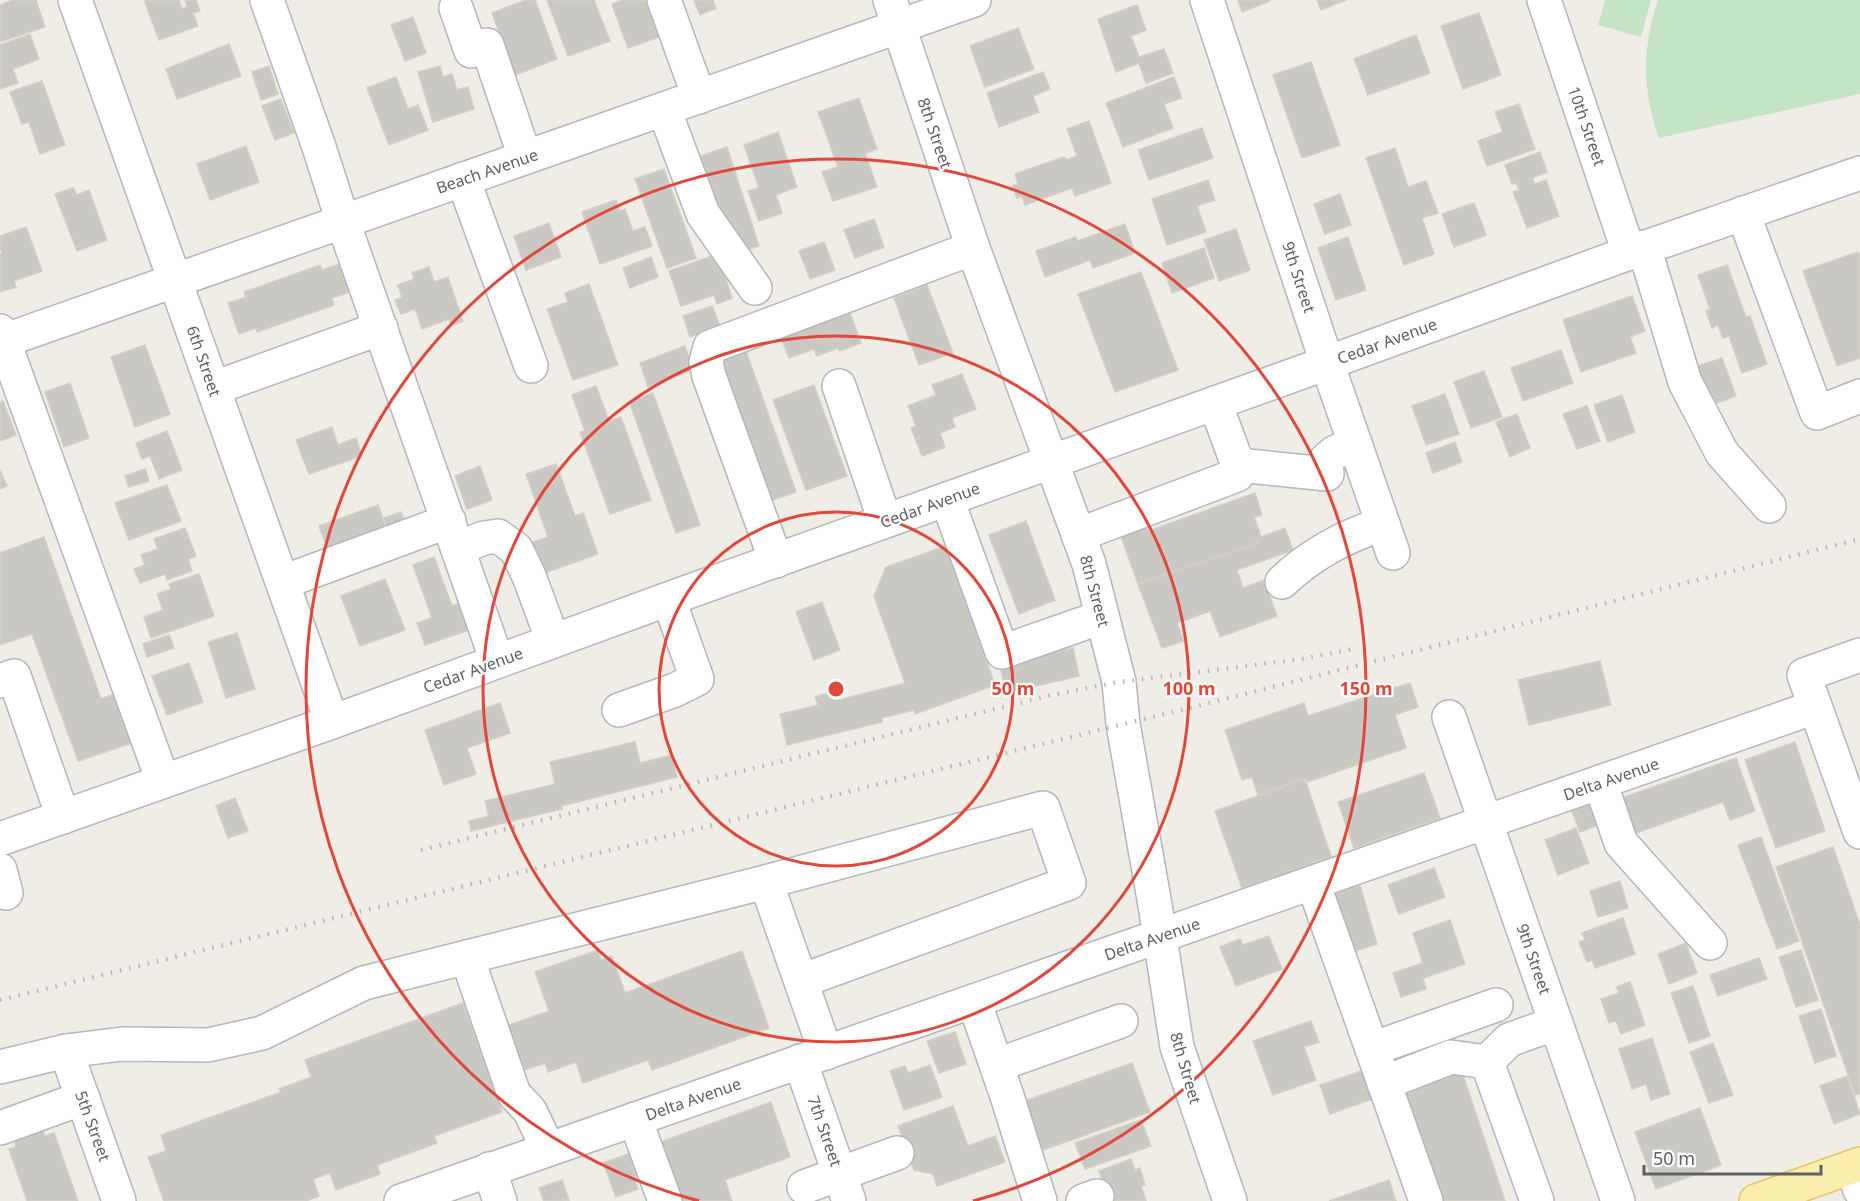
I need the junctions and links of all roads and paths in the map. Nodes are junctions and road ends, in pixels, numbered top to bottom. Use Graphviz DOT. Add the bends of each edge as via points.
graph roads {
  1 [pos="75,0"];
  2 [pos="267,0"];
  3 [pos="664,0"];
  4 [pos="974,0"];
  5 [pos="1207,0"];
  6 [pos="1544,0"];
  7 [pos="456,8"];
  8 [pos="894,13"];
  9 [pos="699,97"];
  10 [pos="664,109"];
  11 [pos="525,157"];
  12 [pos="1860,173"];
  13 [pos="463,179"];
  14 [pos="1743,213"];
  15 [pos="343,222"];
  16 [pos="974,248"];
  17 [pos="1637,250"];
  18 [pos="176,280"];
  19 [pos="755,288"];
  20 [pos="381,328"];
  21 [pos="1,338"];
  22 [pos="1327,363"];
  23 [pos="531,366"];
  24 [pos="839,386"];
  25 [pos="214,388"];
  26 [pos="1860,396"];
  27 [pos="1215,404"];
  28 [pos="1355,443"];
  29 [pos="1051,462"];
  30 [pos="1238,465"];
  31 [pos="1327,474"];
  32 [pos="1369,483"];
  33 [pos="947,500"];
  34 [pos="1769,506"];
  35 [pos="885,521"];
  36 [pos="453,534"];
  37 [pos="1078,535"];
  38 [pos="776,561"];
  39 [pos="283,582"];
  40 [pos="1282,582"];
  41 [pos="669,600"];
  42 [pos="1102,616"];
  43 [pos="553,641"];
  44 [pos="1860,655"];
  45 [pos="497,661"];
  46 [pos="0,681"];
  47 [pos="1815,707"];
  48 [pos="620,710"];
  49 [pos="1449,717"];
  50 [pos="332,722"];
  51 [pos="162,781"];
  52 [pos="1600,783"];
  53 [pos="63,817"];
  54 [pos="1486,822"];
  55 [pos="1860,832"];
  56 [pos="0,839"];
  57 [pos="766,882"];
  58 [pos="1313,883"];
  59 [pos="1161,937"];
  60 [pos="1710,943"];
  61 [pos="467,957"];
  62 [pos="801,981"];
  63 [pos="974,1001"];
  64 [pos="1496,1005"];
  65 [pos="1121,1021"];
  66 [pos="1556,1023"];
  67 [pos="1372,1049"];
  68 [pos="66,1051"];
  69 [pos="813,1057"];
  70 [pos="1487,1062"];
  71 [pos="996,1065"];
  72 [pos="0,1066"];
  73 [pos="1384,1083"];
  74 [pos="83,1098"];
  75 [pos="635,1119"];
  76 [pos="0,1128"];
  77 [pos="1402,1135"];
  78 [pos="548,1149"];
  79 [pos="897,1153"];
  80 [pos="489,1169"];
  81 [pos="1857,1174"];
  82 [pos="804,1187"];
  83 [pos="844,1187"];
  84 [pos="1793,1195"];
  85 [pos="119,1201"];
  86 [pos="401,1201"];
  87 [pos="500,1201"];
  88 [pos="665,1201"];
  89 [pos="1040,1201"];
  90 [pos="1230,1201"];
  91 [pos="1426,1201"];
  92 [pos="1433,1201"];
  93 [pos="1537,1201"];
  94 [pos="1618,1201"];
  95 [pos="1756,1201"];
  1 -- 18 [label="street, 6th Street"];
  2 -- 15 [label="street"];
  3 -- 9 [label="street"];
  4 -- 8 [label="street, Beach Avenue"];
  5 -- 22 [label="street, 9th Street"];
  6 -- 17 [label="street, 10th Street"];
  7 -- 11 [label="street" via="471,51 487,45"];
  8 -- 9 [label="street, Beach Avenue"];
  8 -- 16 [label="street, 8th Street"];
  9 -- 10 [label="street, Beach Avenue"];
  10 -- 11 [label="street, Beach Avenue"];
  10 -- 19 [label="street" via="703,214"];
  11 -- 13 [label="street, Beach Avenue"];
  12 -- 14 [label="street, Cedar Avenue"];
  13 -- 15 [label="street, Beach Avenue"];
  13 -- 23 [label="street"];
  14 -- 17 [label="street, Cedar Avenue"];
  14 -- 26 [label="street" via="1817,413"];
  15 -- 18 [label="street, Beach Avenue"];
  15 -- 20 [label="street"];
  16 -- 29 [label="street, 8th Street"];
  16 -- 38 [label="street" via="710,347 706,362 709,376"];
  17 -- 22 [label="street, Cedar Avenue"];
  17 -- 34 [label="street, 10th Street" via="1685,382 1722,453"];
  18 -- 21 [label="street, Beach Avenue"];
  18 -- 25 [label="street, 6th Street"];
  20 -- 25 [label="street"];
  20 -- 36 [label="street"];
  21 -- 51 [label="street"];
  22 -- 27 [label="street, Cedar Avenue"];
  22 -- 28 [label="street, 9th Street"];
  24 -- 35 [label="street"];
  25 -- 39 [label="street, 6th Street"];
  27 -- 29 [label="street, Cedar Avenue"];
  27 -- 30 [label="street"];
  28 -- 31 [label="street" via="1326,460"];
  28 -- 32 [label="street, 9th Street"];
  29 -- 33 [label="street, Cedar Avenue"];
  29 -- 37 [label="street, 8th Street"];
  30 -- 31 [label="street"];
  30 -- 37 [label="street" via="1237,475"];
  31 -- 32 [label="street" via="1339,488"];
  32 -- 40 [label="street, 9th Street" via="1388,539 1328,546"];
  33 -- 35 [label="street, Cedar Avenue"];
  33 -- 42 [label="street" via="1002,652"];
  35 -- 38 [label="street, Cedar Avenue"];
  36 -- 39 [label="street"];
  36 -- 43 [label="street" via="498,536 516,549"];
  36 -- 45 [label="street"];
  37 -- 42 [label="street, 8th Street"];
  38 -- 41 [label="street, Cedar Avenue"];
  39 -- 50 [label="street, 6th Street"];
  41 -- 43 [label="street, Cedar Avenue"];
  41 -- 48 [label="street" via="697,679"];
  42 -- 59 [label="street, 8th Street" via="1119,682"];
  43 -- 45 [label="street, Cedar Avenue"];
  44 -- 47 [label="street" via="1804,675"];
  45 -- 50 [label="street, Cedar Avenue"];
  46 -- 53 [label="street" via="14,676"];
  47 -- 52 [label="street, Delta Avenue"];
  47 -- 55 [label="street"];
  49 -- 54 [label="street, 9th Street"];
  50 -- 51 [label="street, Cedar Avenue"];
  51 -- 53 [label="street, Cedar Avenue"];
  52 -- 54 [label="street, Delta Avenue"];
  52 -- 60 [label="street" via="1621,843"];
  53 -- 56 [label="street, Cedar Avenue"];
  54 -- 58 [label="street, Delta Avenue"];
  54 -- 66 [label="street, 9th Street"];
  57 -- 61 [label="street"];
  57 -- 62 [label="street, 7th Street"];
  57 -- 62 [label="street" via="1043,808 1069,883"];
  58 -- 59 [label="street, Delta Avenue"];
  58 -- 67 [label="street"];
  59 -- 63 [label="street, Delta Avenue"];
  59 -- 90 [label="street, 8th Street" via="1177,1047"];
  61 -- 68 [label="street" via="364,983 262,1033 208,1045 122,1044"];
  61 -- 78 [label="street" via="514,1094 530,1110"];
  62 -- 69 [label="street, 7th Street"];
  63 -- 69 [label="street, Delta Avenue"];
  63 -- 71 [label="street"];
  64 -- 67 [label="street"];
  65 -- 71 [label="street"];
  66 -- 70 [label="street" via="1509,1040"];
  66 -- 94 [label="street, 9th Street"];
  67 -- 73 [label="street"];
  68 -- 72 [label="street"];
  68 -- 74 [label="street, 5th Street"];
  69 -- 75 [label="street, Delta Avenue"];
  69 -- 83 [label="street, 7th Street"];
  70 -- 73 [label="street" via="1451,1057"];
  70 -- 93 [label="street"];
  71 -- 89 [label="street"];
  73 -- 77 [label="street"];
  74 -- 76 [label="street"];
  74 -- 85 [label="street, 5th Street"];
  75 -- 78 [label="street, Delta Avenue"];
  75 -- 88 [label="street"];
  77 -- 91 [label="street"];
  77 -- 92 [label="street" via="1423,1169"];
  78 -- 80 [label="street, Delta Avenue"];
  79 -- 83 [label="street"];
  80 -- 86 [label="street, Delta Avenue"];
  80 -- 87 [label="street"];
  81 -- 84 [label="main road"];
  82 -- 83 [label="street"];
  84 -- 95 [label="main road"];
}
